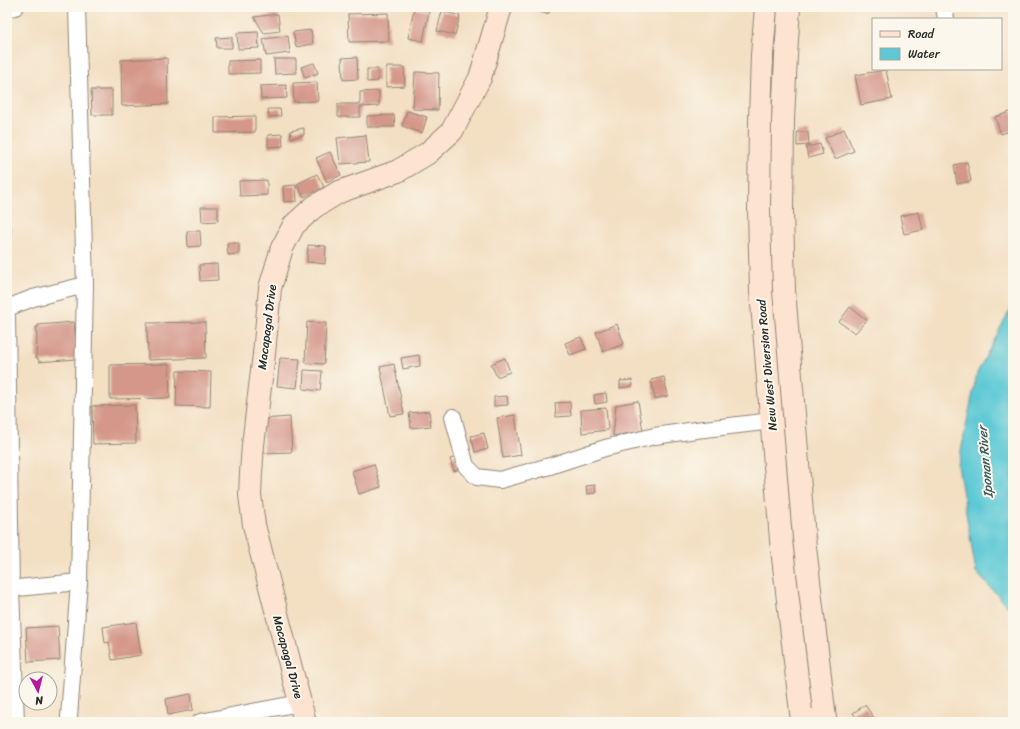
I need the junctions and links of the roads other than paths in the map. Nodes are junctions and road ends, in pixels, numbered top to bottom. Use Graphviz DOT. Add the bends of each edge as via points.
graph roads {
  1 [pos="7,7"];
  2 [pos="15,7"];
  3 [pos="77,7"];
  4 [pos="501,7"];
  5 [pos="766,7"];
  6 [pos="789,7"];
  7 [pos="944,7"];
  8 [pos="946,18"];
  9 [pos="85,285"];
  10 [pos="7,308"];
  11 [pos="7,316"];
  12 [pos="453,417"];
  13 [pos="772,421"];
  14 [pos="79,582"];
  15 [pos="9,589"];
  16 [pos="303,713"];
  17 [pos="802,721"];
  18 [pos="16,722"];
  19 [pos="70,722"];
  20 [pos="200,722"];
  1 -- 2 [label="street"];
  3 -- 9 [label="street"];
  4 -- 16 [label="street, Macapagal Drive" via="480,78 452,131 428,154 398,171 339,192 314,207 294,225 282,248 270,288 250,495 254,525"];
  5 -- 13 [label="street, New West Diversion Road" via="760,112 759,211 761,291"];
  6 -- 17 [label="street, New West Diversion Road" via="783,120 784,290 804,538 825,719"];
  7 -- 8 [label="street"];
  9 -- 10 [label="street" via="33,298"];
  9 -- 14 [label="street"];
  11 -- 15 [label="street"];
  12 -- 13 [label="street" via="466,466 477,477 500,480 605,448 655,436"];
  13 -- 17 [label="street, New West Diversion Road" via="781,540"];
  14 -- 15 [label="street"];
  14 -- 19 [label="street"];
  15 -- 18 [label="street"];
  16 -- 20 [label="street"];
}
